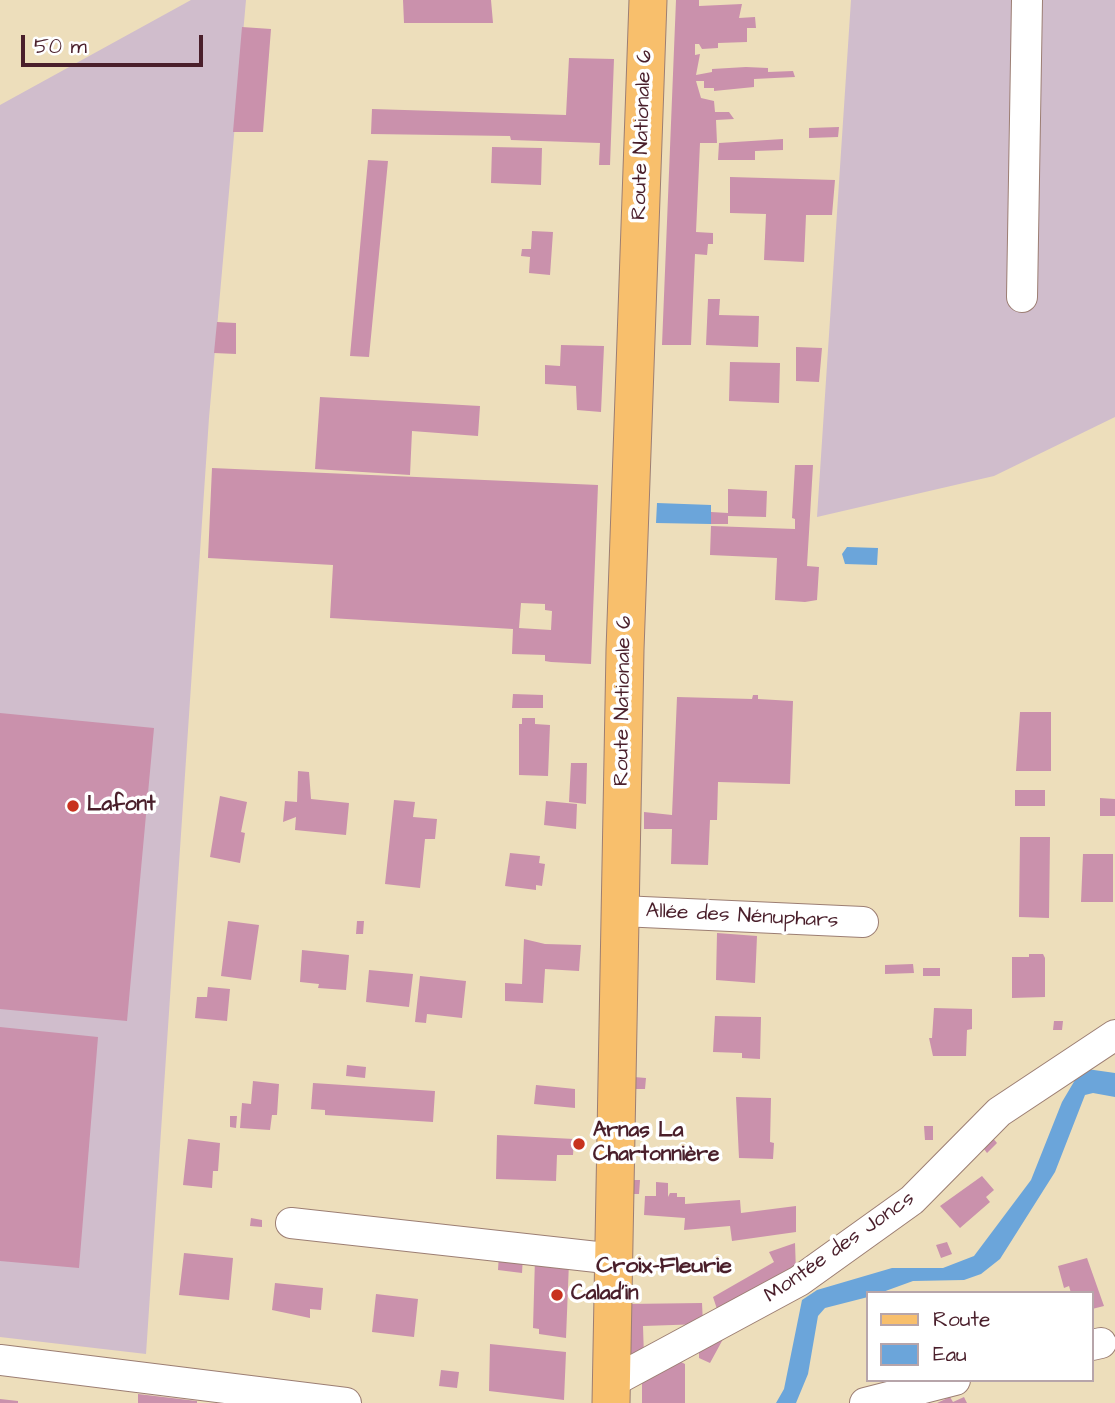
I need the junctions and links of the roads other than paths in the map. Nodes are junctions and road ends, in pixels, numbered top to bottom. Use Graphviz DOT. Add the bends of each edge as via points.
graph roads {
  1 [pos="648,0"];
  2 [pos="1027,0"];
  3 [pos="1022,298"];
  4 [pos="621,911"];
  5 [pos="863,922"];
  6 [pos="1115,1035"];
  7 [pos="291,1223"];
  8 [pos="615,1259"];
  9 [pos="0,1360"];
  10 [pos="947,1382"];
  11 [pos="611,1393"];
  12 [pos="346,1403"];
  13 [pos="865,1403"];
  1 -- 4 [label="main road, Route Nationale 6" via="625,650"];
  2 -- 3 [label="street"];
  4 -- 5 [label="street, Allée des Nénuphars"];
  4 -- 8 [label="main road, Route Nationale 6"];
  6 -- 11 [label="street, Montée des Joncs" via="999,1112 912,1200 799,1281"];
  7 -- 8 [label="street"];
  8 -- 11 [label="main road, Route Nationale 6"];
  9 -- 12 [label="street"];
  10 -- 13 [label="street"];
}
